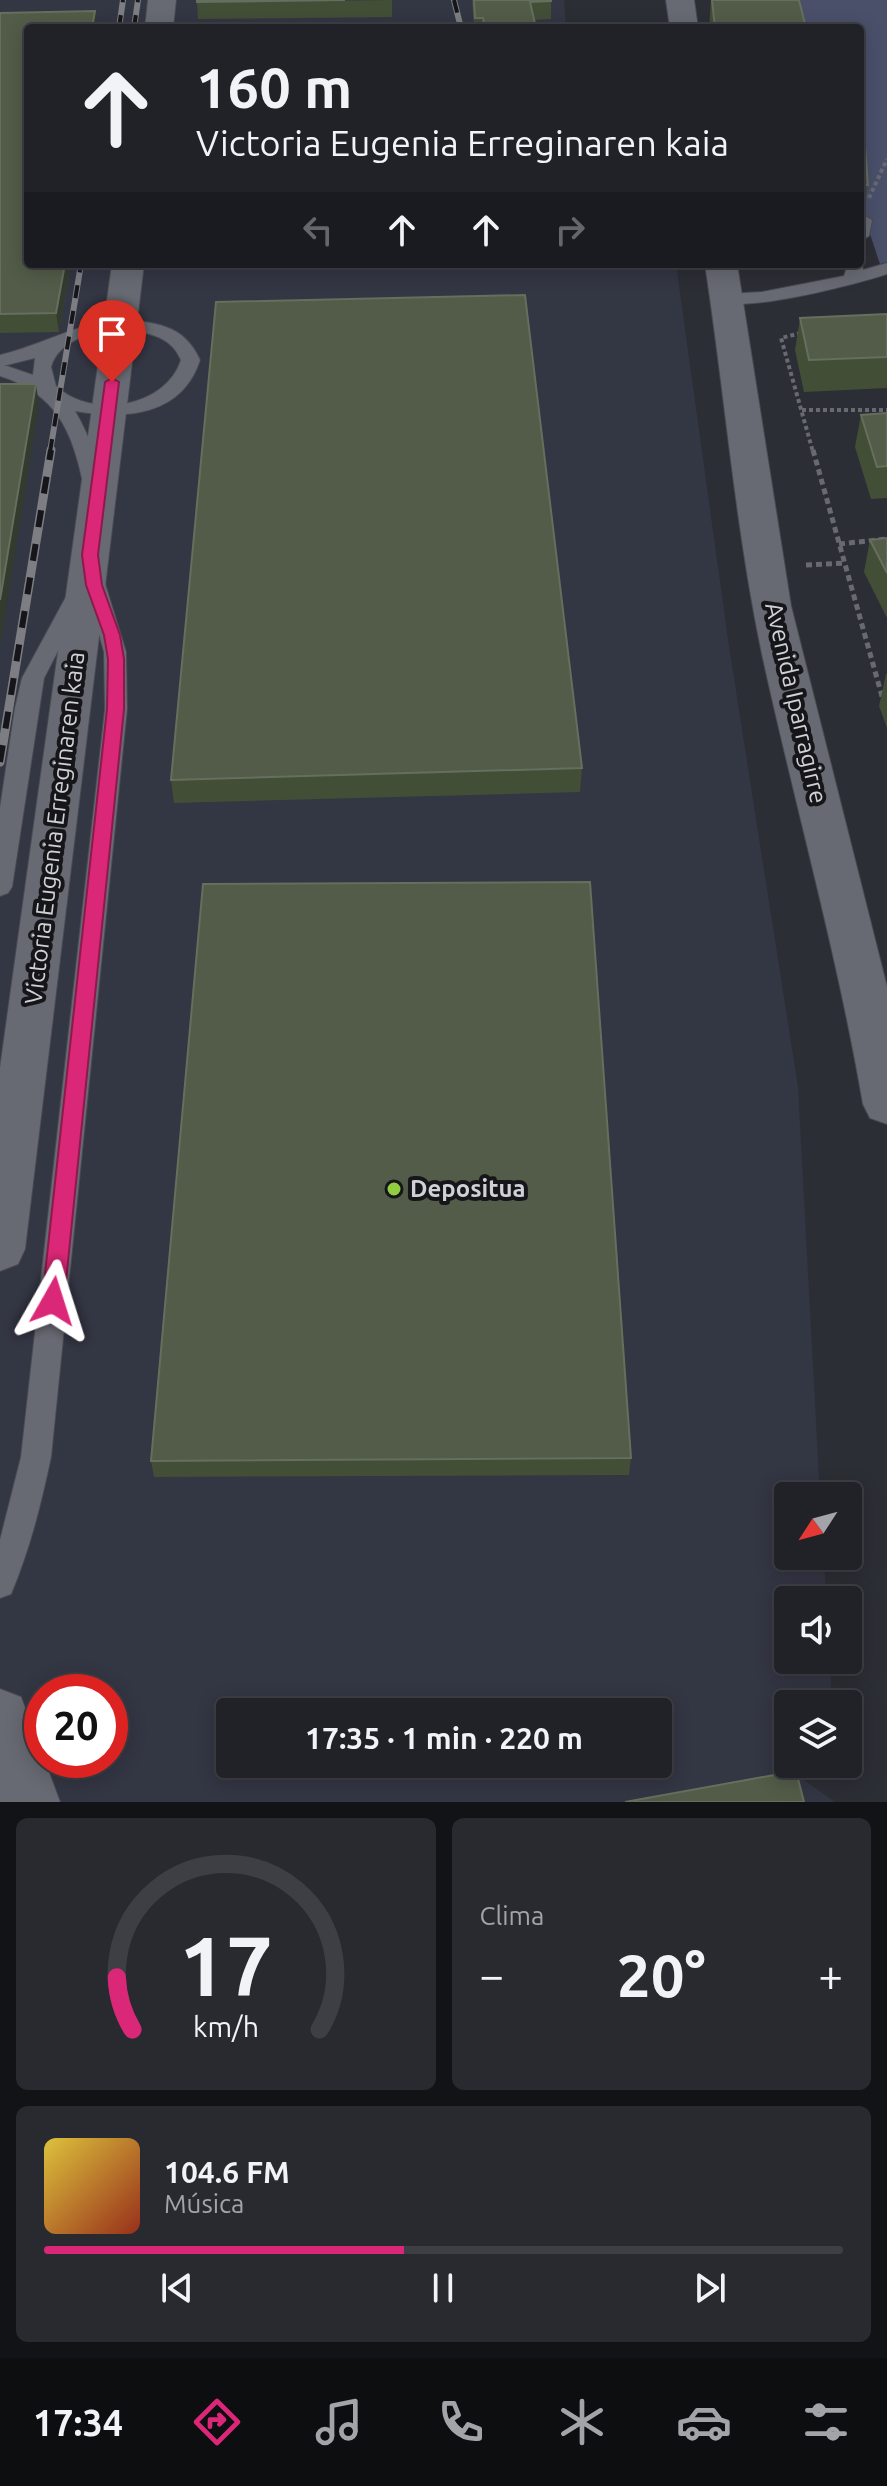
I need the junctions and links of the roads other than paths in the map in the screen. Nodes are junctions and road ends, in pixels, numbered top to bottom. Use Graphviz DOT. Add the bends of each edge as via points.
graph roads {
  1 [pos="162,0"];
  2 [pos="680,0"];
  3 [pos="159,24"];
  4 [pos="683,24"];
  5 [pos="887,268"];
  6 [pos="854,272"];
  7 [pos="724,281"];
  8 [pos="131,297"];
  9 [pos="78,331"];
  10 [pos="60,341"];
  11 [pos="0,361"];
  12 [pos="0,370"];
  13 [pos="51,392"];
  14 [pos="156,402"];
  15 [pos="108,411"];
  16 [pos="102,463"];
  17 [pos="96,507"];
  18 [pos="90,555"];
  19 [pos="0,887"];
  20 [pos="887,1104"];
  21 [pos="0,1249"];
  22 [pos="0,1583"];
  23 [pos="0,1718"];
  24 [pos="30,1802"];
  1 -- 3 [label="street"];
  2 -- 4 [label="street"];
  5 -- 6 [label="lane"];
  6 -- 7 [label="lane" via="762,297"];
  7 -- 20 [label="street, Avenida Iparragirre" via="782,653 873,1016"];
  8 -- 9 [label="lane"];
  8 -- 9 [label="lane"];
  8 -- 14 [label="lane" via="190,352 187,379"];
  8 -- 15 [label="street, Victoria Eugenia Erreginaren kaia"];
  9 -- 10 [label="lane"];
  10 -- 11 [label="lane"];
  10 -- 13 [label="lane" via="42,366"];
  12 -- 13 [label="lane"];
  13 -- 15 [label="lane" via="66,402"];
  13 -- 17 [label="lane" via="79,438"];
  14 -- 15 [label="lane"];
  14 -- 16 [label="lane" via="117,433"];
  15 -- 16 [label="street, Victoria Eugenia Erreginaren kaia"];
  16 -- 17 [label="street, Victoria Eugenia Erreginaren kaia"];
  17 -- 18 [label="street, Victoria Eugenia Erreginaren kaia"];
  18 -- 19 [label="lane" via="70,611 33,678"];
  18 -- 21 [label="street, Victoria Eugenia Erreginaren kaia"];
  18 -- 22 [label="lane" via="94,585 112,635 116,709 36,1457 22,1521"];
  23 -- 24 [label="street"];
}
